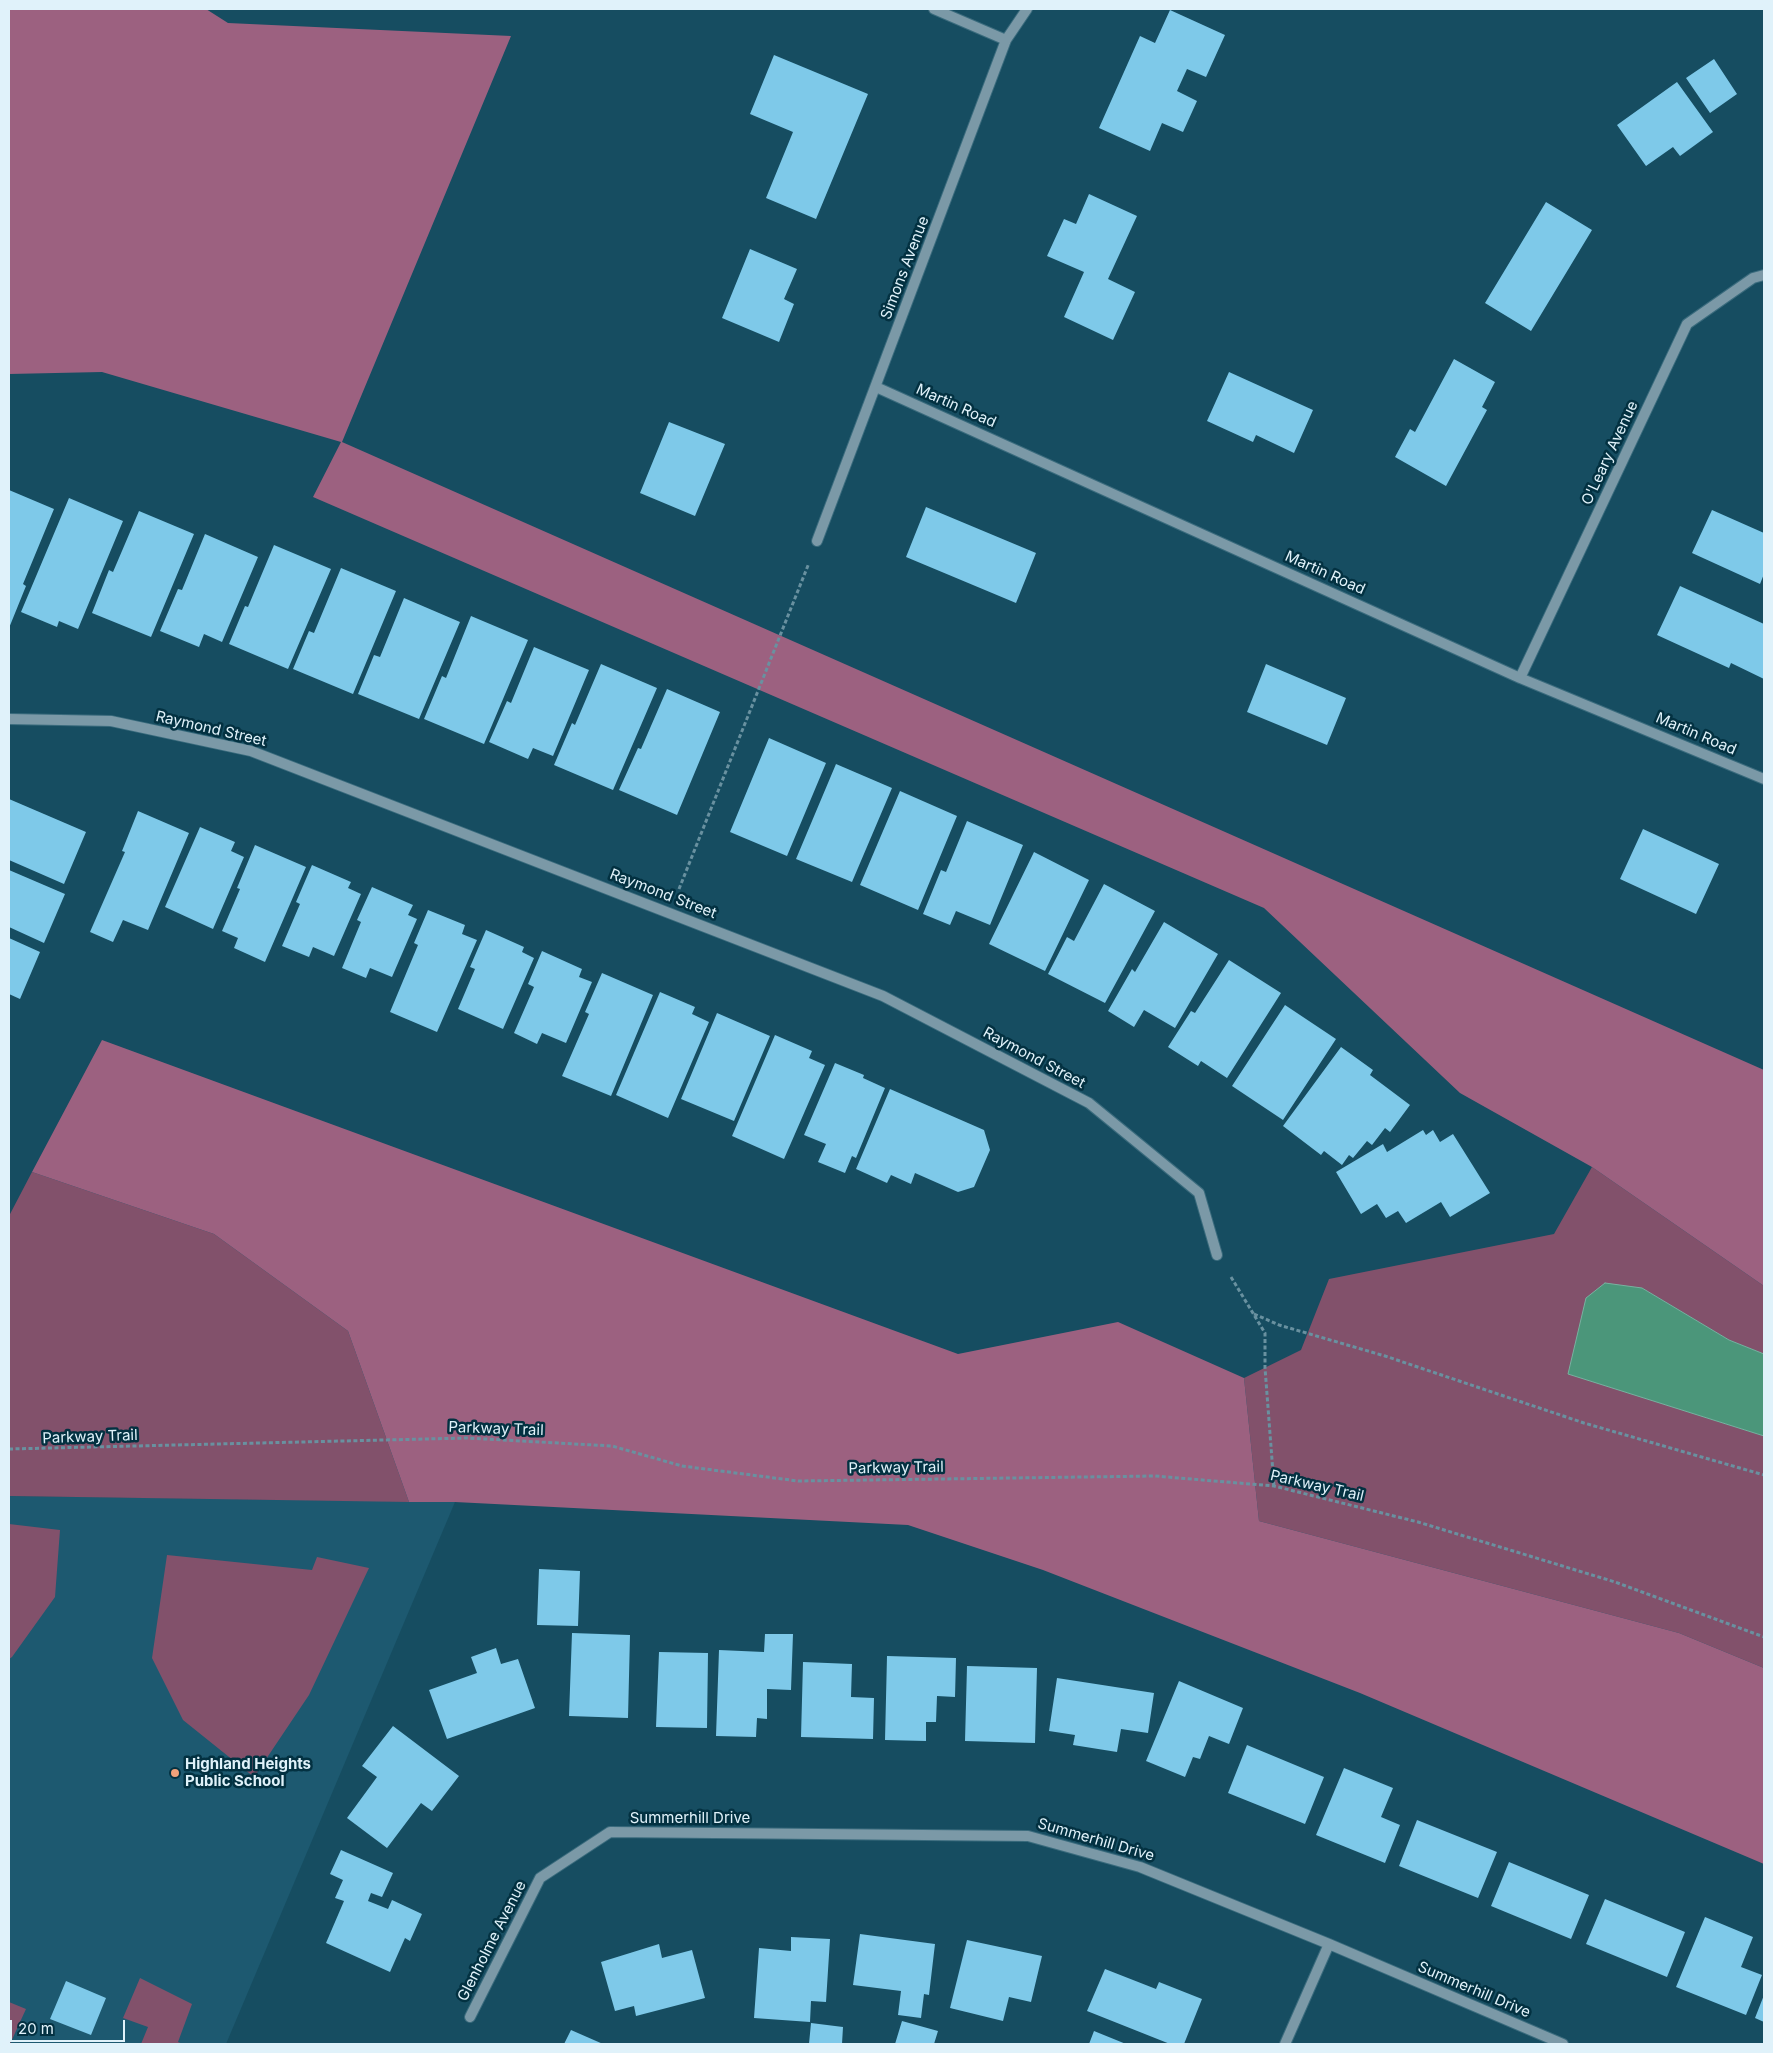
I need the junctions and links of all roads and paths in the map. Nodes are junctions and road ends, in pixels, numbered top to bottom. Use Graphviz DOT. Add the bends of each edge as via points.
graph roads {
  1 [pos="934,9"];
  2 [pos="1026,9"];
  3 [pos="1006,40"];
  4 [pos="1764,275"];
  5 [pos="876,387"];
  6 [pos="817,541"];
  7 [pos="1520,678"];
  8 [pos="9,719"];
  9 [pos="1764,779"];
  10 [pos="670,913"];
  11 [pos="1217,1255"];
  12 [pos="1254,1314"];
  13 [pos="9,1449"];
  14 [pos="1764,1475"];
  15 [pos="1274,1486"];
  16 [pos="1764,1637"];
  17 [pos="540,1878"];
  18 [pos="1329,1944"];
  19 [pos="470,2017"];
  20 [pos="1285,2044"];
  21 [pos="1563,2044"];
  1 -- 3 [label="street"];
  2 -- 3 [label="street, Simons Avenue"];
  3 -- 5 [label="street, Simons Avenue"];
  4 -- 7 [label="street, O'Leary Avenue" via="1753,278 1688,324"];
  5 -- 6 [label="street, Simons Avenue"];
  5 -- 7 [label="street, Martin Road"];
  6 -- 10 [label="path"];
  7 -- 9 [label="street, Martin Road"];
  8 -- 10 [label="street, Raymond Street" via="111,721 251,751"];
  10 -- 11 [label="street, Raymond Street" via="883,996 1089,1104 1200,1193"];
  11 -- 12 [label="path"];
  12 -- 14 [label="path" via="1279,1325 1385,1356 1584,1423"];
  12 -- 15 [label="path" via="1266,1333 1265,1368"];
  13 -- 15 [label="path, Parkway Trail" via="467,1438 612,1446 682,1466 798,1481 1155,1476"];
  15 -- 16 [label="path, Parkway Trail" via="1418,1522 1615,1582"];
  17 -- 18 [label="street, Summerhill Drive" via="610,1832 1028,1836 1140,1867"];
  17 -- 19 [label="street, Glenholme Avenue"];
  18 -- 20 [label="street"];
  18 -- 21 [label="street, Summerhill Drive"];
}
